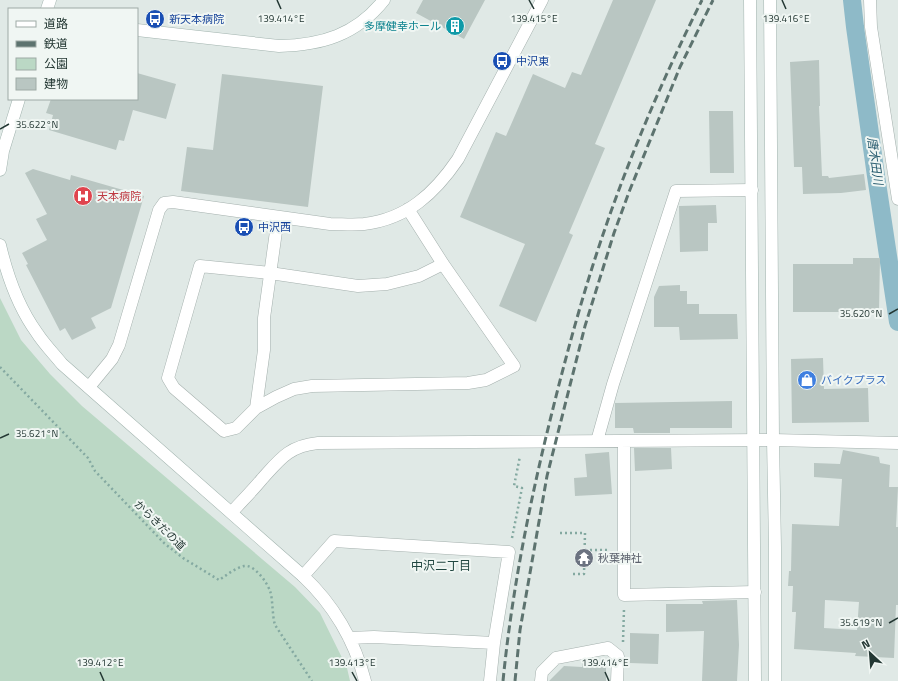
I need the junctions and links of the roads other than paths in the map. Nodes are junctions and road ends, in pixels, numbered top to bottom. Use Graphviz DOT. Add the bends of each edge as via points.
graph roads {
  1 [pos="384,0"];
  2 [pos="542,0"];
  3 [pos="750,0"];
  4 [pos="770,0"];
  5 [pos="870,0"];
  6 [pos="138,30"];
  7 [pos="19,100"];
  8 [pos="0,170"];
  9 [pos="752,190"];
  10 [pos="898,199"];
  11 [pos="408,209"];
  12 [pos="278,217"];
  13 [pos="0,245"];
  14 [pos="443,264"];
  15 [pos="270,273"];
  16 [pos="89,387"];
  17 [pos="256,408"];
  18 [pos="753,440"];
  19 [pos="773,440"];
  20 [pos="597,441"];
  21 [pos="624,442"];
  22 [pos="898,443"];
  23 [pos="232,512"];
  24 [pos="303,576"];
  25 [pos="755,592"];
  26 [pos="349,638"];
  27 [pos="494,644"];
  28 [pos="365,681"];
  29 [pos="490,681"];
  30 [pos="541,681"];
  31 [pos="617,681"];
  32 [pos="755,681"];
  33 [pos="775,681"];
  1 -- 6 [label="street" via="350,30 302,46 279,46"];
  2 -- 11 [label="street" via="458,159 432,192"];
  3 -- 9 [label="street"];
  4 -- 19 [label="street"];
  5 -- 10 [label="street" via="871,27"];
  7 -- 8 [label="street" via="3,151"];
  9 -- 18 [label="street"];
  9 -- 20 [label="street" via="676,191"];
  11 -- 12 [label="street" via="387,219 358,224 330,224"];
  11 -- 14 [label="street"];
  12 -- 15 [label="street"];
  12 -- 16 [label="street" via="173,202 164,203 159,210 119,346 112,359"];
  13 -- 16 [label="street" via="20,305 36,332 62,364"];
  14 -- 15 [label="street" via="419,276 387,284 358,286"];
  14 -- 17 [label="street" via="514,366 486,380 468,383 312,386 294,389"];
  15 -- 17 [label="street"];
  15 -- 17 [label="street" via="200,266 168,378 174,388 224,430 236,428"];
  16 -- 23 [label="street"];
  18 -- 19 [label="street"];
  18 -- 21 [label="street"];
  18 -- 25 [label="street"];
  19 -- 22 [label="street"];
  19 -- 33 [label="street"];
  20 -- 21 [label="street"];
  20 -- 23 [label="street" via="304,444 278,460"];
  21 -- 25 [label="street" via="624,595"];
  23 -- 24 [label="street"];
  24 -- 26 [label="street" via="329,605"];
  24 -- 27 [label="street" via="334,541 509,552"];
  25 -- 32 [label="street"];
  26 -- 27 [label="street" via="374,637"];
  26 -- 28 [label="street"];
  27 -- 29 [label="street"];
  30 -- 31 [label="street" via="542,672 556,658 608,648 618,656"];
}
